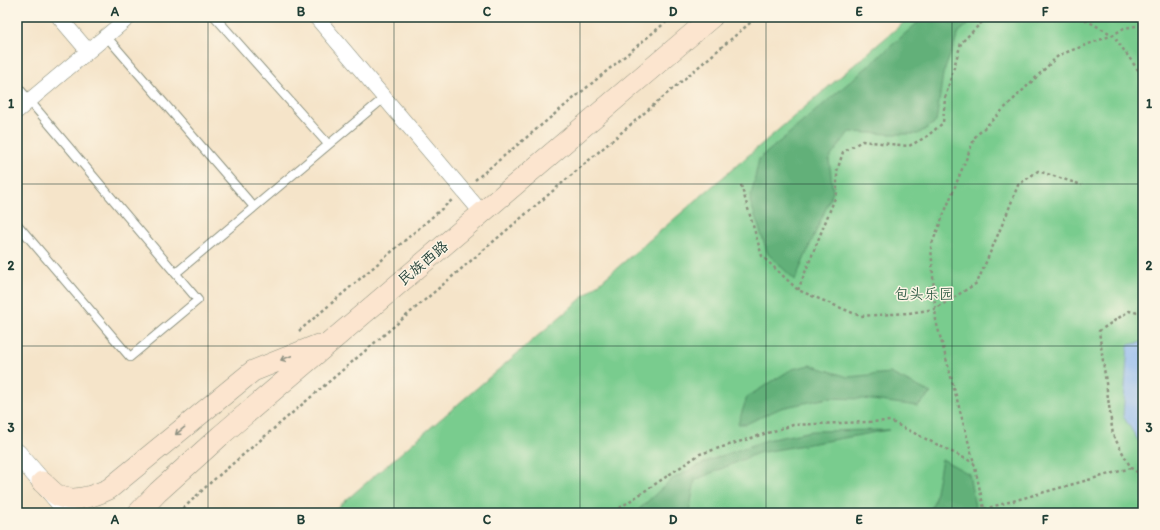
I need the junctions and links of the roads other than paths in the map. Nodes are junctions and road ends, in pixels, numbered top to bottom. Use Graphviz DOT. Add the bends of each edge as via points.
graph roads {
  1 [pos="59,17"];
  2 [pos="128,17"];
  3 [pos="215,17"];
  4 [pos="316,17"];
  5 [pos="712,17"];
  6 [pos="106,36"];
  7 [pos="88,51"];
  8 [pos="17,86"];
  9 [pos="384,98"];
  10 [pos="29,101"];
  11 [pos="17,111"];
  12 [pos="328,144"];
  13 [pos="254,208"];
  14 [pos="482,213"];
  15 [pos="17,224"];
  16 [pos="176,273"];
  17 [pos="335,338"];
  18 [pos="17,453"];
  19 [pos="42,482"];
  20 [pos="69,513"];
  21 [pos="138,513"];
  1 -- 7 [label="street"];
  2 -- 6 [label="street"];
  3 -- 12 [label="lane"];
  4 -- 9 [label="street"];
  5 -- 14 [label="main road, 民族西路"];
  6 -- 7 [label="street"];
  6 -- 13 [label="lane"];
  7 -- 10 [label="street"];
  8 -- 10 [label="lane"];
  9 -- 12 [label="lane"];
  9 -- 14 [label="street"];
  10 -- 11 [label="street"];
  10 -- 16 [label="lane"];
  12 -- 13 [label="lane"];
  13 -- 16 [label="lane"];
  14 -- 17 [label="main road, 民族西路"];
  15 -- 16 [label="lane" via="130,357 198,300"];
  17 -- 19 [label="main road, one-way" via="253,371 109,489 97,495 74,499 57,495"];
  17 -- 21 [label="main road, 民族西路" via="198,455"];
  18 -- 19 [label="street"];
  19 -- 20 [label="street"];
}
